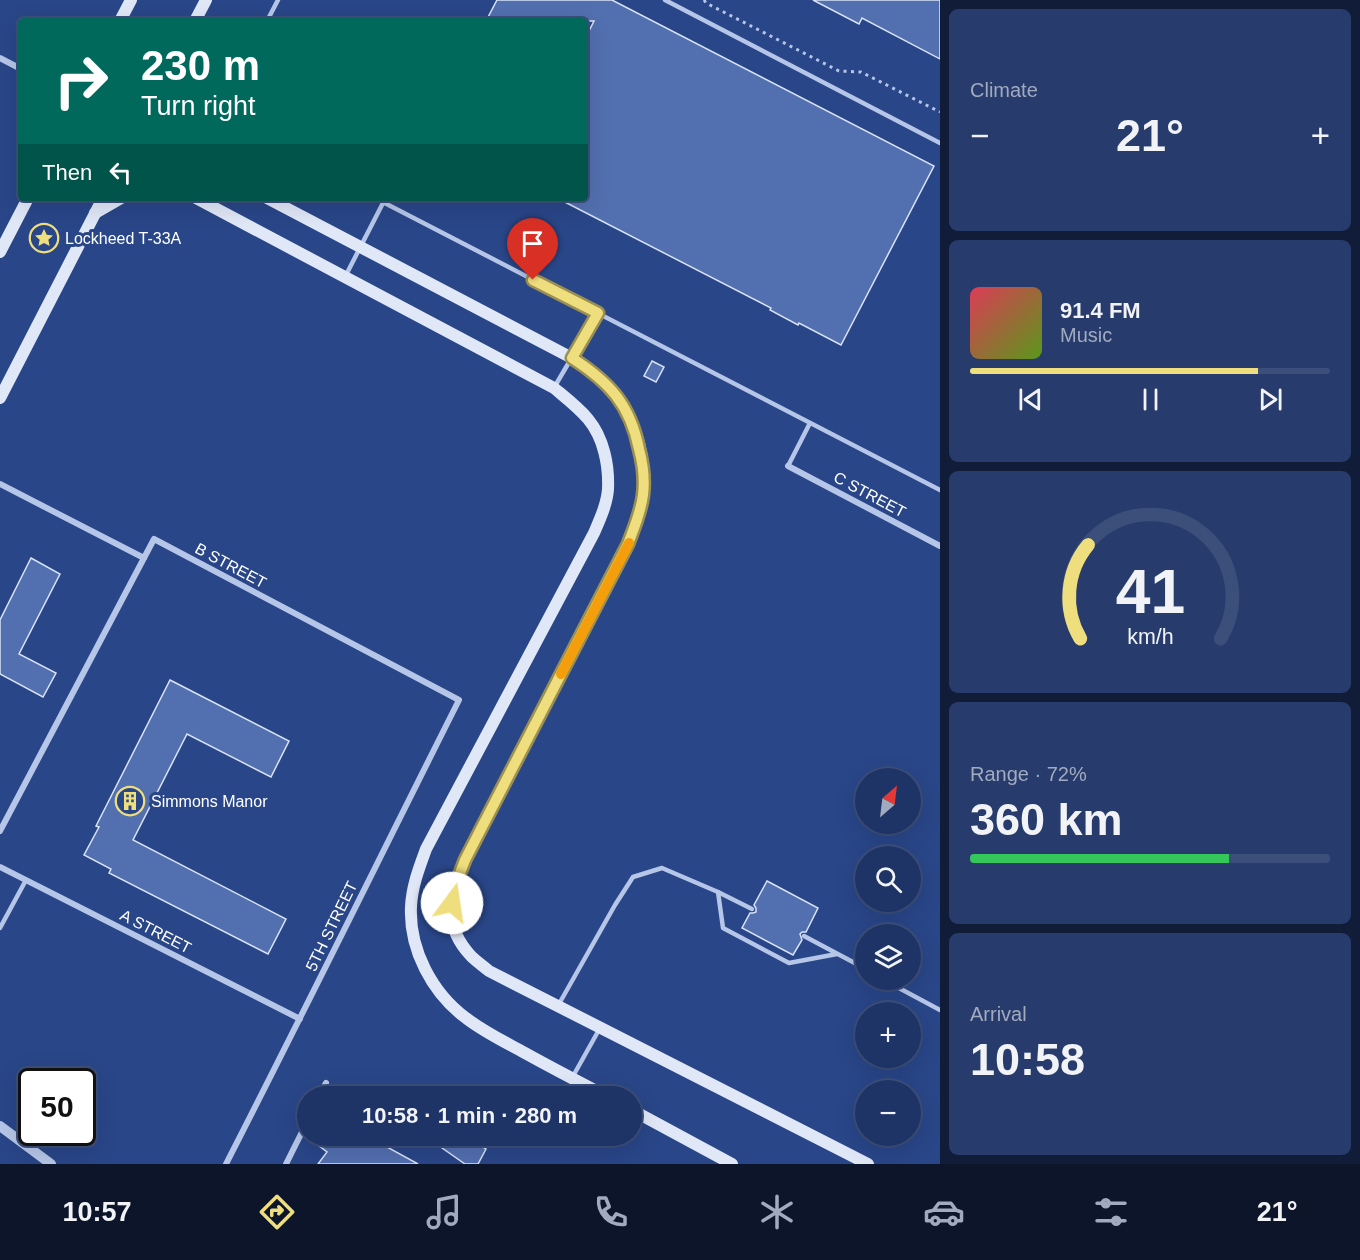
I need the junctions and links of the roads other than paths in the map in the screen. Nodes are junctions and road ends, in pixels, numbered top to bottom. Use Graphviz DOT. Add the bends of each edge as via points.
graph roads {
  1 [pos="131,0"];
  2 [pos="206,0"];
  3 [pos="278,0"];
  4 [pos="666,0"];
  5 [pos="122,18"];
  6 [pos="197,18"];
  7 [pos="269,18"];
  8 [pos="0,58"];
  9 [pos="18,67"];
  10 [pos="940,143"];
  11 [pos="26,201"];
  12 [pos="101,201"];
  13 [pos="116,201"];
  14 [pos="202,201"];
  15 [pos="273,201"];
  16 [pos="380,201"];
  17 [pos="384,203"];
  18 [pos="94,213"];
  19 [pos="360,248"];
  20 [pos="0,252"];
  21 [pos="345,277"];
  22 [pos="598,313"];
  23 [pos="572,358"];
  24 [pos="554,388"];
  25 [pos="0,398"];
  26 [pos="810,423"];
  27 [pos="788,466"];
  28 [pos="0,484"];
  29 [pos="940,490"];
  30 [pos="940,546"];
  31 [pos="144,558"];
  32 [pos="459,700"];
  33 [pos="0,831"];
  34 [pos="0,867"];
  35 [pos="26,880"];
  36 [pos="718,892"];
  37 [pos="752,909"];
  38 [pos="0,928"];
  39 [pos="804,936"];
  40 [pos="837,954"];
  41 [pos="855,963"];
  42 [pos="903,990"];
  43 [pos="558,1006"];
  44 [pos="940,1010"];
  45 [pos="300,1019"];
  46 [pos="600,1028"];
  47 [pos="572,1078"];
  48 [pos="326,1083"];
  49 [pos="324,1086"];
  50 [pos="587,1086"];
  51 [pos="642,1115"];
  52 [pos="0,1126"];
  53 [pos="297,1141"];
  54 [pos="51,1164"];
  55 [pos="226,1164"];
  56 [pos="285,1164"];
  57 [pos="732,1164"];
  58 [pos="867,1164"];
  1 -- 5 [label="main road"];
  2 -- 6 [label="main road"];
  3 -- 7 [label="lane"];
  4 -- 10 [label="lane"];
  8 -- 9 [label="street"];
  11 -- 20 [label="main road"];
  12 -- 18 [label="main road"];
  13 -- 18 [label="main road"];
  14 -- 21 [label="main road"];
  15 -- 19 [label="main road"];
  16 -- 17 [label="lane"];
  17 -- 19 [label="lane"];
  17 -- 22 [label="lane"];
  18 -- 25 [label="main road"];
  19 -- 21 [label="lane"];
  19 -- 23 [label="main road"];
  21 -- 24 [label="main road"];
  22 -- 23 [label="lane"];
  22 -- 26 [label="lane"];
  23 -- 24 [label="lane"];
  23 -- 43 [label="main road" via="594,372 618,397 631,420 644,469 643,495 628,544 465,860 451,919 457,937 471,956 489,970"];
  24 -- 47 [label="main road" via="590,421 600,438 608,480 603,513 426,849 417,871 411,908 420,956 446,1000 488,1033"];
  26 -- 27 [label="lane"];
  26 -- 29 [label="lane"];
  27 -- 30 [label="street, C STREET"];
  28 -- 31 [label="street"];
  31 -- 32 [label="street, B STREET" via="154,539"];
  31 -- 33 [label="street"];
  32 -- 45 [label="street, 5TH STREET"];
  34 -- 35 [label="street, A STREET"];
  35 -- 38 [label="lane"];
  35 -- 45 [label="street, A STREET"];
  36 -- 37 [label="lane"];
  36 -- 40 [label="lane" via="723,928 789,963"];
  36 -- 43 [label="lane" via="662,868 633,877"];
  39 -- 40 [label="lane"];
  40 -- 41 [label="lane"];
  42 -- 44 [label="lane"];
  43 -- 46 [label="main road"];
  45 -- 55 [label="street, 5TH STREET"];
  46 -- 47 [label="lane"];
  46 -- 58 [label="main road"];
  47 -- 50 [label="main road"];
  48 -- 49 [label="street"];
  51 -- 57 [label="main road"];
  52 -- 54 [label="street"];
  53 -- 56 [label="street"];
}
